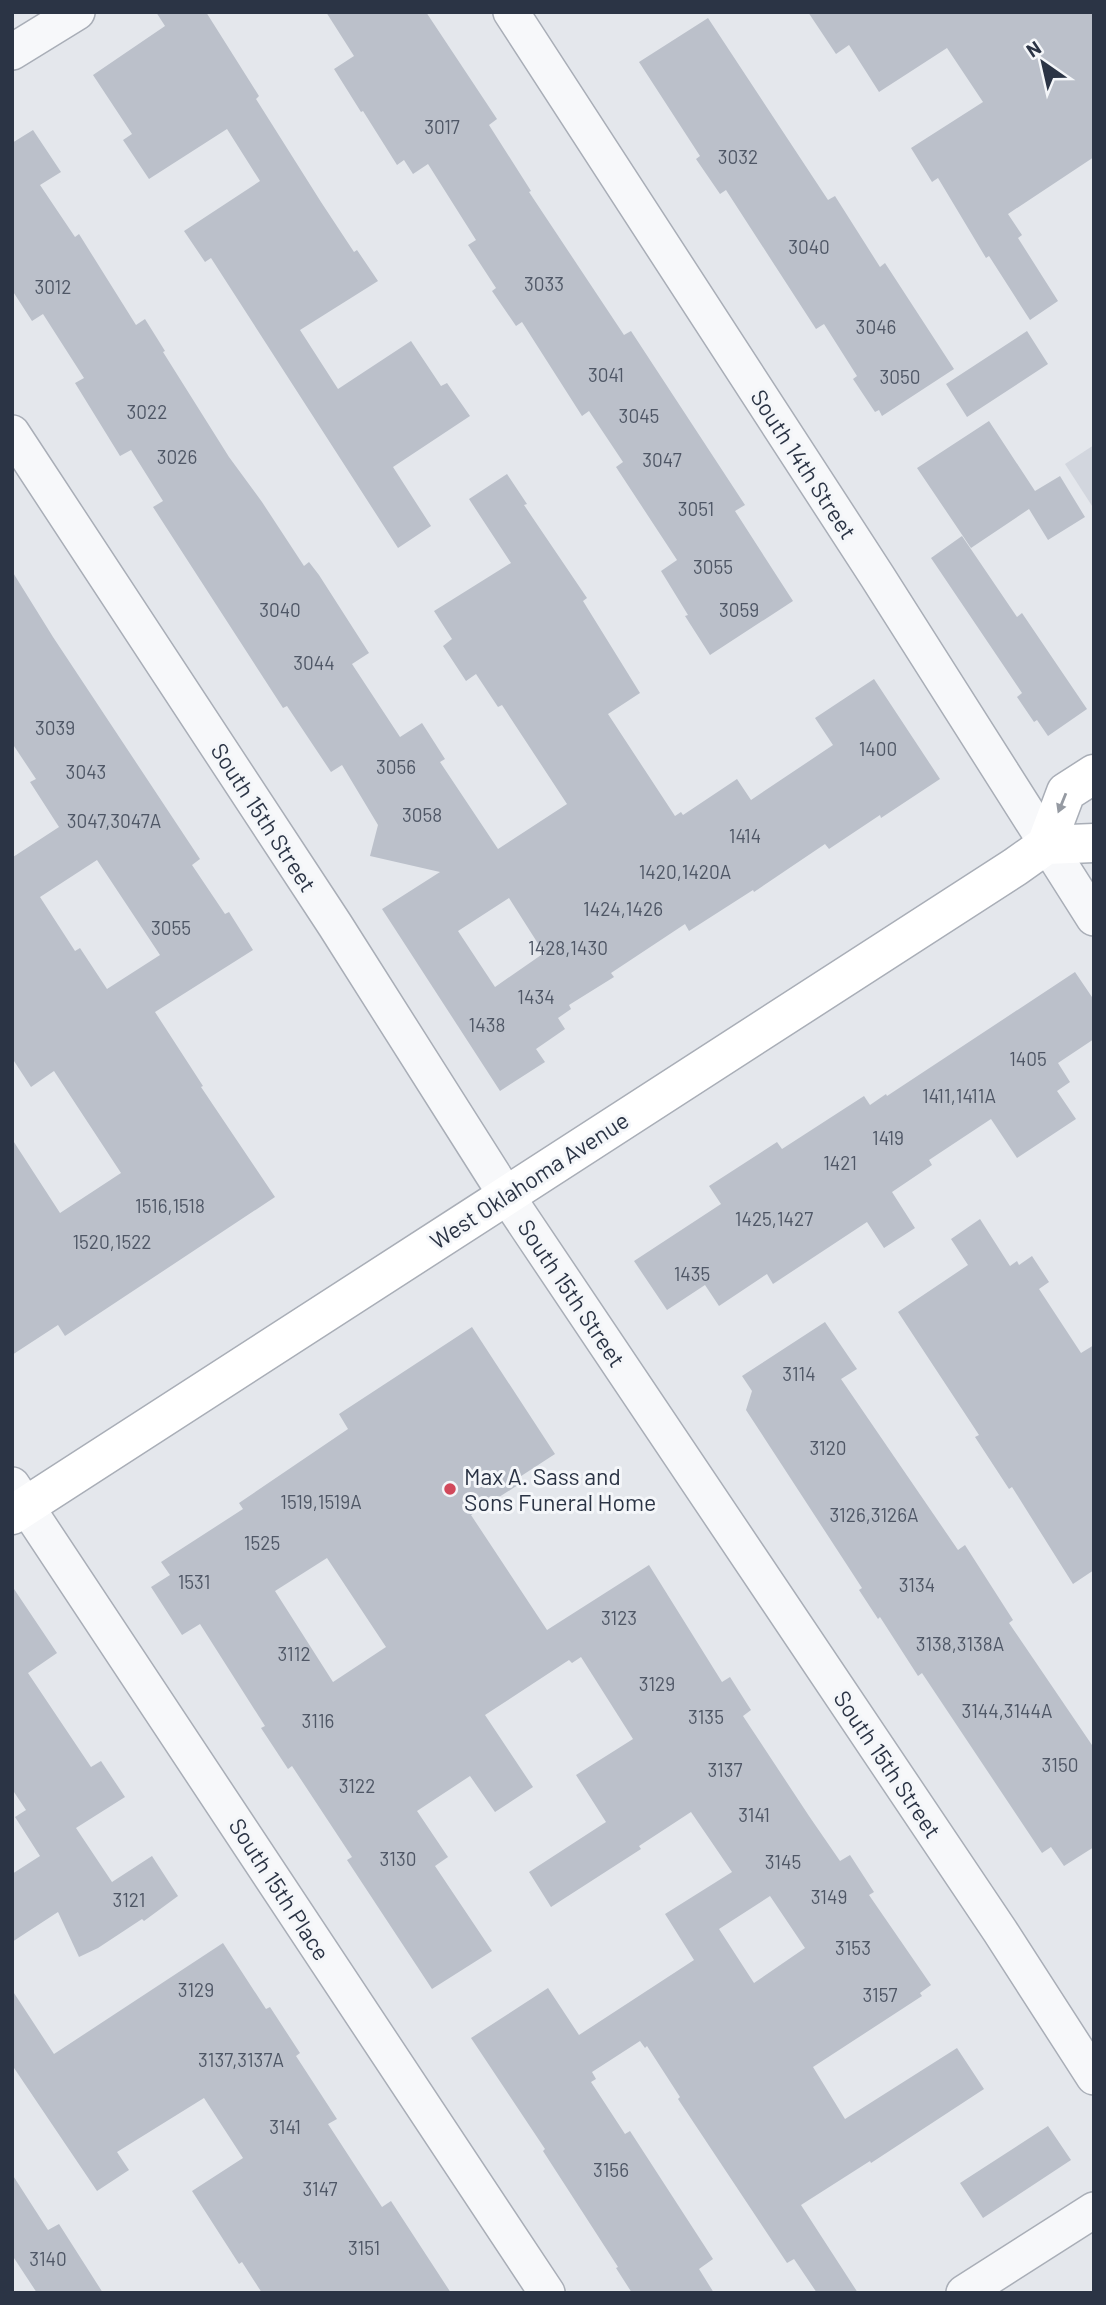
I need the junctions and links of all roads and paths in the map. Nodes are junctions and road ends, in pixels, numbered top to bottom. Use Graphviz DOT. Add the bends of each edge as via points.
graph roads {
  1 [pos="77,12"];
  2 [pos="510,12"];
  3 [pos="12,52"];
  4 [pos="12,433"];
  5 [pos="1094,774"];
  6 [pos="1094,843"];
  7 [pos="1046,845"];
  8 [pos="1094,918"];
  9 [pos="506,1195"];
  10 [pos="17,1502"];
  11 [pos="1094,2077"];
  12 [pos="1094,2210"];
  13 [pos="547,2293"];
  14 [pos="964,2293"];
  1 -- 3 [label="street"];
  2 -- 7 [label="street, South 14th Street" via="870,565"];
  4 -- 9 [label="street, South 15th Street"];
  5 -- 7 [label="main road, one-way" via="1066,792"];
  6 -- 7 [label="main road"];
  7 -- 8 [label="street, South 14th Street"];
  7 -- 9 [label="main road, West Oklahoma Avenue"];
  9 -- 10 [label="main road, West Oklahoma Avenue"];
  9 -- 11 [label="street, South 15th Street"];
  10 -- 13 [label="street, South 15th Place"];
  12 -- 14 [label="street"];
}
